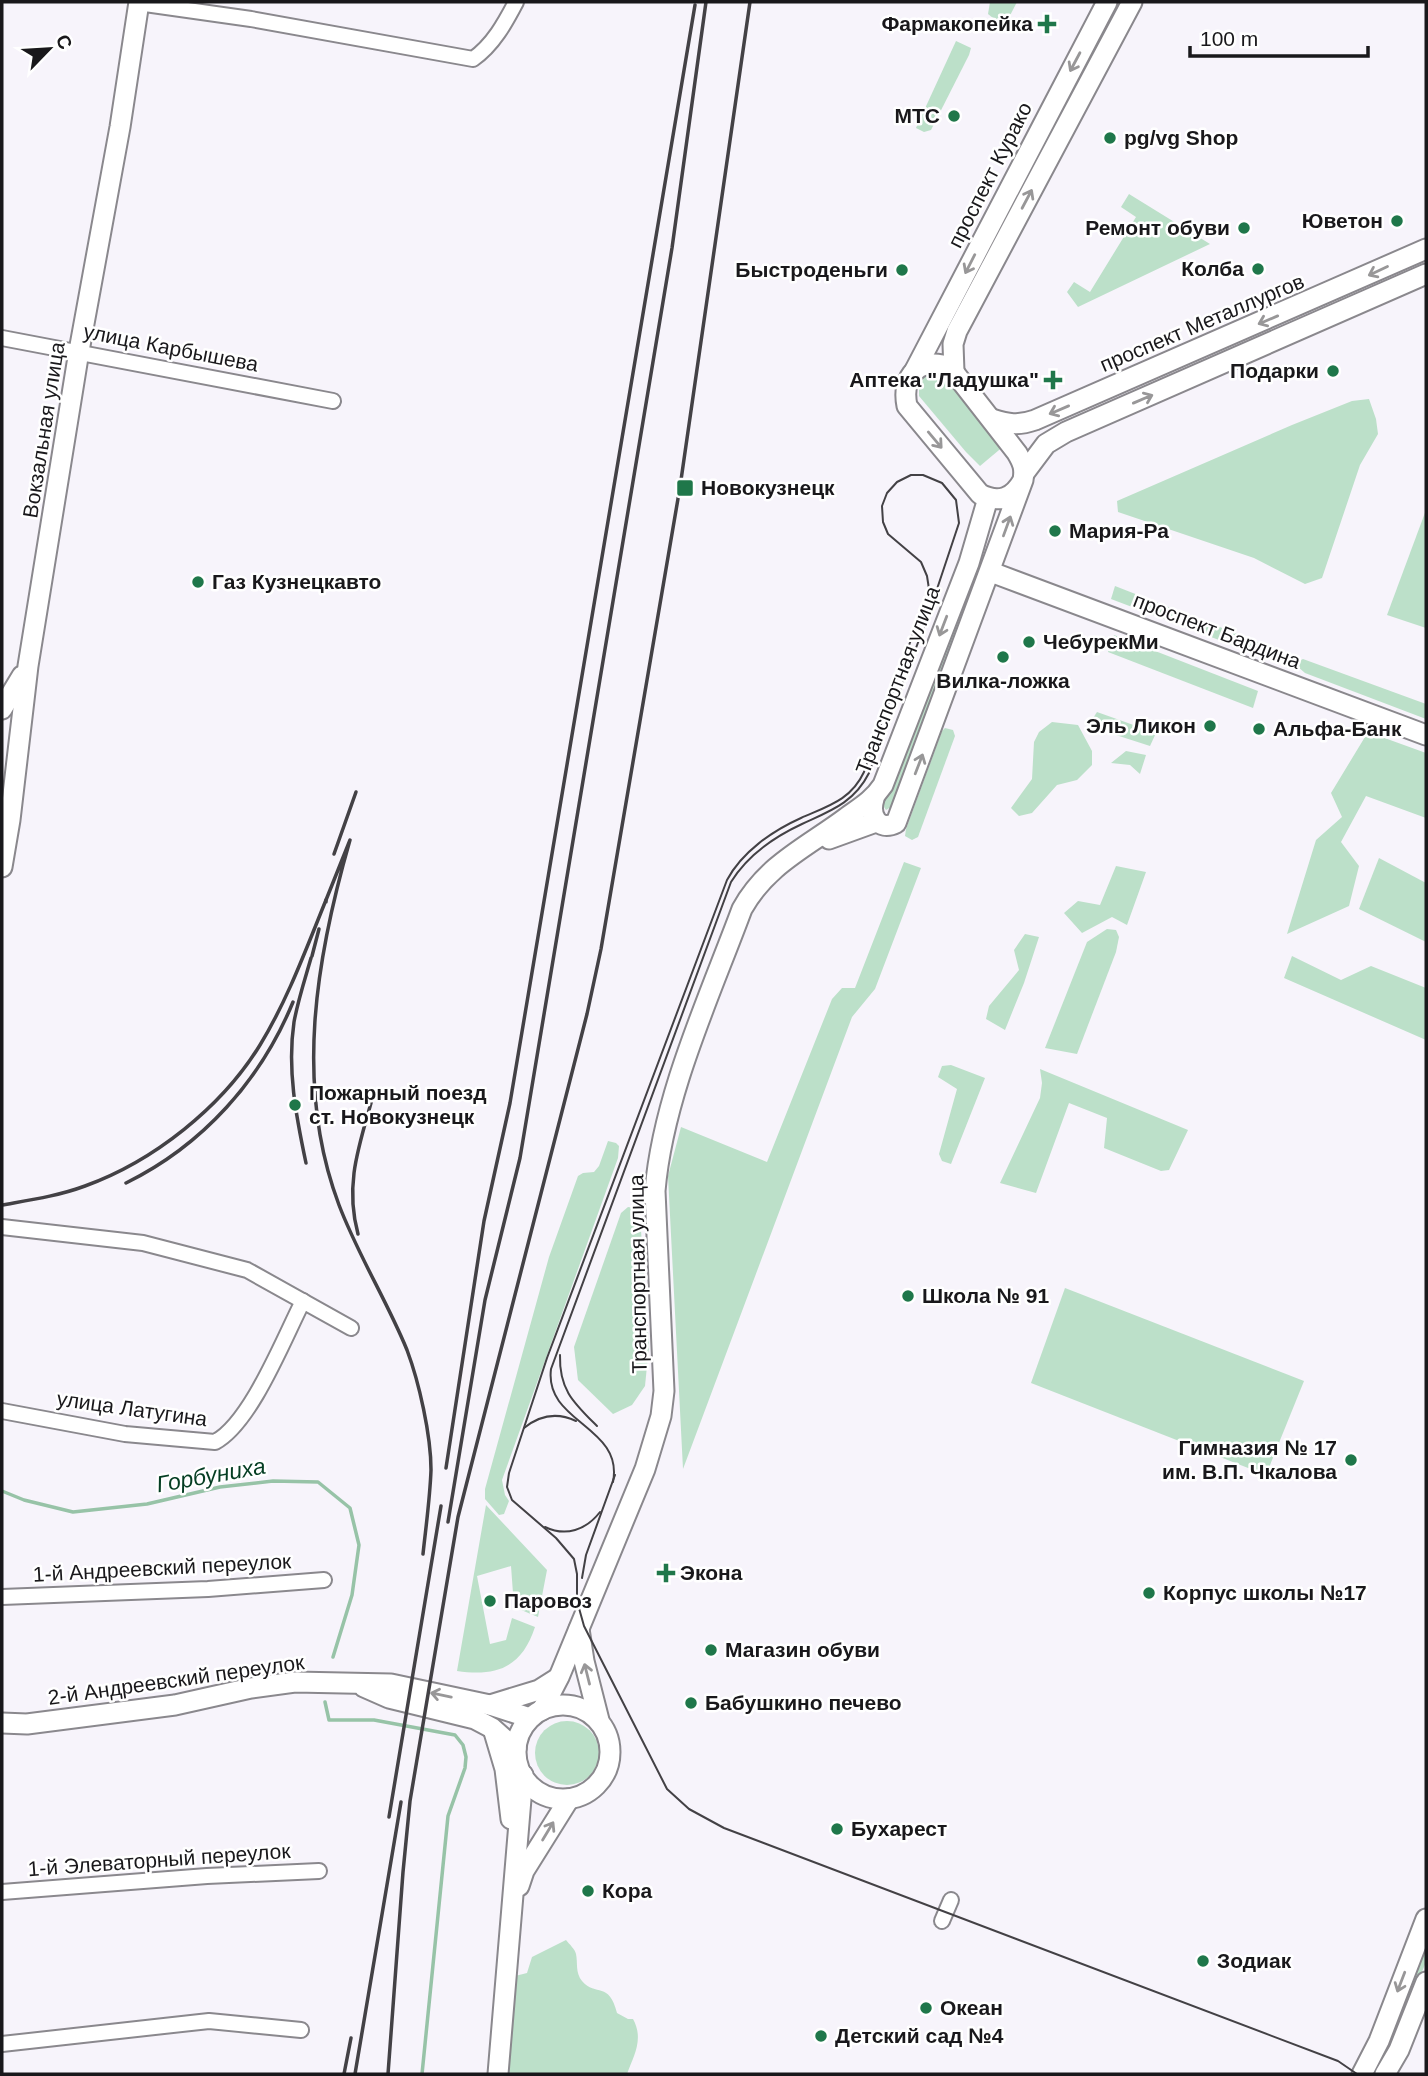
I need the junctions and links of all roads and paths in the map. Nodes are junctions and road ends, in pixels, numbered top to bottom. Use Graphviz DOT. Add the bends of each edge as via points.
graph roads {
  1 [pos="139,2"];
  2 [pos="516,2"];
  3 [pos="1107,2"];
  4 [pos="1132,2"];
  5 [pos="1426,249"];
  6 [pos="1426,274"];
  7 [pos="2,338"];
  8 [pos="79,351"];
  9 [pos="915,370"];
  10 [pos="954,372"];
  11 [pos="332,401"];
  12 [pos="992,419"];
  13 [pos="1024,476"];
  14 [pos="988,498"];
  15 [pos="969,563"];
  16 [pos="991,572"];
  17 [pos="28,666"];
  18 [pos="2,709"];
  19 [pos="1426,735"];
  20 [pos="2,738"];
  21 [pos="16,760"];
  22 [pos="874,799"];
  23 [pos="2,801"];
  24 [pos="10,820"];
  25 [pos="884,824"];
  26 [pos="792,854"];
  27 [pos="2,867"];
  28 [pos="2,1227"];
  29 [pos="303,1301"];
  30 [pos="351,1328"];
  31 [pos="2,1411"];
  32 [pos="324,1580"];
  33 [pos="2,1597"];
  34 [pos="579,1627"];
  35 [pos="559,1677"];
  36 [pos="357,1684"];
  37 [pos="490,1705"];
  38 [pos="536,1714"];
  39 [pos="599,1720"];
  40 [pos="2,1723"];
  41 [pos="492,1728"];
  42 [pos="516,1749"];
  43 [pos="523,1775"];
  44 [pos="569,1799"];
  45 [pos="514,1868"];
  46 [pos="319,1871"];
  47 [pos="2,1892"];
  48 [pos="951,1900"];
  49 [pos="512,1910"];
  50 [pos="1426,1919"];
  51 [pos="942,1921"];
  52 [pos="1426,1982"];
  53 [pos="301,2030"];
  54 [pos="2,2043"];
  55 [pos="498,2074"];
  56 [pos="1362,2074"];
  57 [pos="1385,2074"];
  1 -- 2 [label="street" via="473,59 504,25"];
  1 -- 8 [label="main road, Вокзальная улица"];
  3 -- 9 [label="main road, проспект Курако, one-way"];
  10 -- 4 [label="main road, проспект Курако, one-way" via="957,331"];
  5 -- 12 [label="main road, проспект Металлургов, one-way" via="1035,420 1021,425"];
  13 -- 6 [label="main road, one-way" via="1046,444 1066,432"];
  7 -- 8 [label="street, улица Карбышева"];
  8 -- 11 [label="street, улица Карбышева"];
  8 -- 17 [label="main road, Вокзальная улица"];
  9 -- 10 [label="main road" via="940,364"];
  9 -- 14 [label="main road, проспект Курако, one-way" via="906,383 907,406"];
  10 -- 12 [label="main road"];
  12 -- 13 [label="main road" via="1023,462"];
  13 -- 14 [label="main road" via="1017,491 1007,498"];
  16 -- 13 [label="main road, one-way"];
  14 -- 15 [label="main road, Транспортная улица"];
  15 -- 16 [label="main road, проспект Бардина" via="979,575"];
  15 -- 22 [label="main road, Транспортная улица, one-way"];
  16 -- 19 [label="main road, проспект Бардина"];
  25 -- 16 [label="main road, one-way" via="900,816"];
  17 -- 18 [label="main road"];
  17 -- 21 [label="main road, Вокзальная улица"];
  20 -- 21 [label="main road"];
  21 -- 24 [label="main road, Вокзальная улица"];
  22 -- 25 [label="main road" via="872,815"];
  22 -- 26 [label="main road, Транспортная улица"];
  23 -- 24 [label="main road"];
  24 -- 27 [label="main road, Вокзальная улица"];
  25 -- 26 [label="main road, Транспортная улица"];
  26 -- 34 [label="main road, Транспортная улица" via="752,891 742,909 668,1116 655,1191 662,1409 645,1469"];
  28 -- 29 [label="street" via="143,1243 247,1270"];
  29 -- 30 [label="street"];
  29 -- 31 [label="street, улица Латугина" via="236,1425 215,1442 125,1434"];
  32 -- 33 [label="street, 1-й Андреевский переулок"];
  34 -- 35 [label="main road, Транспортная улица"];
  39 -- 34 [label="main road, one-way"];
  35 -- 37 [label="main road" via="539,1690"];
  35 -- 38 [label="main road, Транспортная улица"];
  37 -- 36 [label="main road, 2-й Андреевский переулок, one-way" via="391,1684"];
  36 -- 40 [label="main road, 2-й Андреевский переулок" via="295,1682 175,1705 27,1724"];
  36 -- 41 [label="main road" via="389,1699 475,1718"];
  37 -- 38 [label="main road, 2-й Андреевский переулок"];
  38 -- 39 [label="main road" via="557,1705 572,1705"];
  38 -- 42 [label="main road" via="523,1727"];
  39 -- 44 [label="main road" via="609,1740 608,1766 592,1789"];
  41 -- 42 [label="main road"];
  41 -- 45 [label="main road" via="505,1769"];
  42 -- 43 [label="main road"];
  43 -- 44 [label="main road" via="542,1794"];
  43 -- 45 [label="main road"];
  49 -- 44 [label="main road, one-way" via="524,1871"];
  45 -- 49 [label="main road"];
  46 -- 47 [label="street, 1-й Элеваторный переулок"];
  48 -- 51 [label="street"];
  49 -- 55 [label="main road"];
  50 -- 56 [label="main road, one-way"];
  52 -- 57 [label="main road"];
  53 -- 54 [label="street" via="209,2021"];
}
